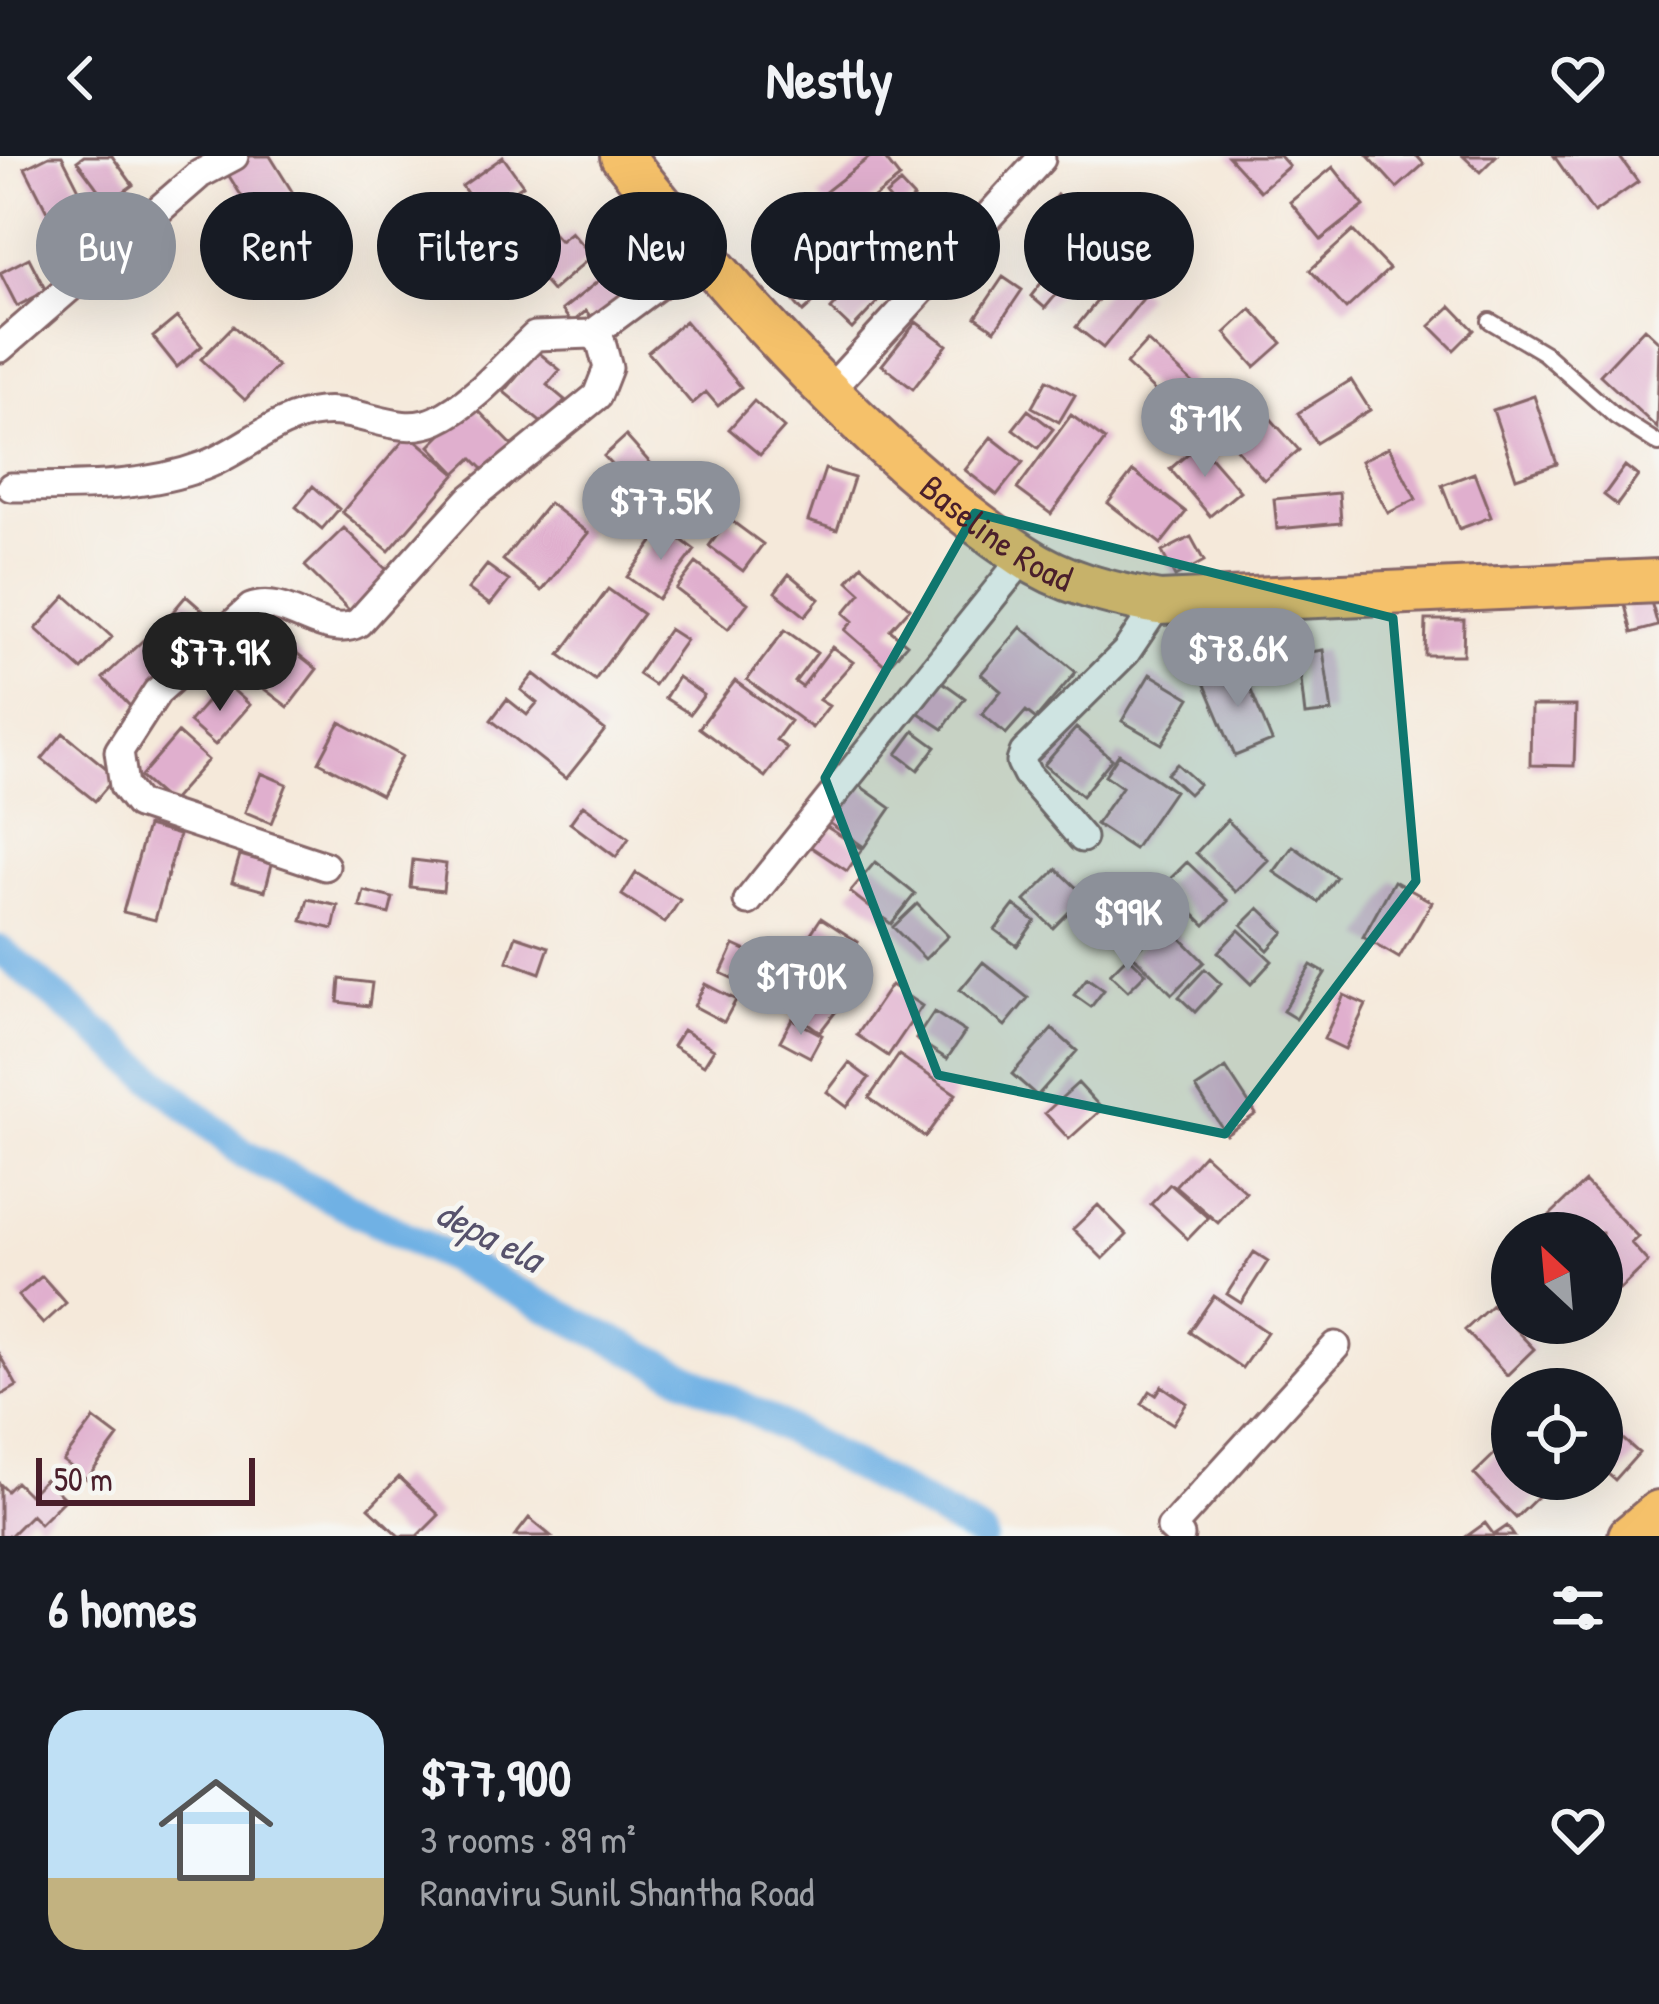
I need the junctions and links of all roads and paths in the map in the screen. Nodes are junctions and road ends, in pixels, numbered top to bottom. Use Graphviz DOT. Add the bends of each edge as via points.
graph roads {
  1 [pos="234,156"];
  2 [pos="623,156"];
  3 [pos="1041,159"];
  4 [pos="651,192"];
  5 [pos="727,282"];
  6 [pos="638,300"];
  7 [pos="1490,321"];
  8 [pos="592,334"];
  9 [pos="0,348"];
  10 [pos="830,390"];
  11 [pos="1659,444"];
  12 [pos="11,487"];
  13 [pos="1024,557"];
  14 [pos="1659,581"];
  15 [pos="1159,603"];
  16 [pos="1082,838"];
  17 [pos="325,866"];
  18 [pos="748,901"];
  19 [pos="1336,1346"];
  20 [pos="1659,1512"];
  21 [pos="1180,1536"];
  22 [pos="1630,1536"];
  1 -- 9 [label="street" via="200,174"];
  2 -- 4 [label="main road, Baseline Road"];
  3 -- 10 [label="street"];
  5 -- 10 [label="main road, Baseline Road"];
  6 -- 8 [label="street"];
  7 -- 11 [label="lane"];
  8 -- 12 [label="street" via="535,336 464,400 425,423 319,412 204,466 146,481"];
  8 -- 17 [label="street" via="608,368 597,396 470,500 358,622 338,628 267,604 251,608 157,692 119,751 124,787 138,804"];
  10 -- 13 [label="main road, Baseline Road" via="909,466"];
  13 -- 15 [label="main road, Baseline Road" via="1096,591"];
  13 -- 18 [label="street"];
  14 -- 15 [label="main road, Baseline Road"];
  15 -- 16 [label="street" via="1126,652 1021,762"];
  19 -- 21 [label="street" via="1171,1528"];
  20 -- 22 [label="main road"];
}
